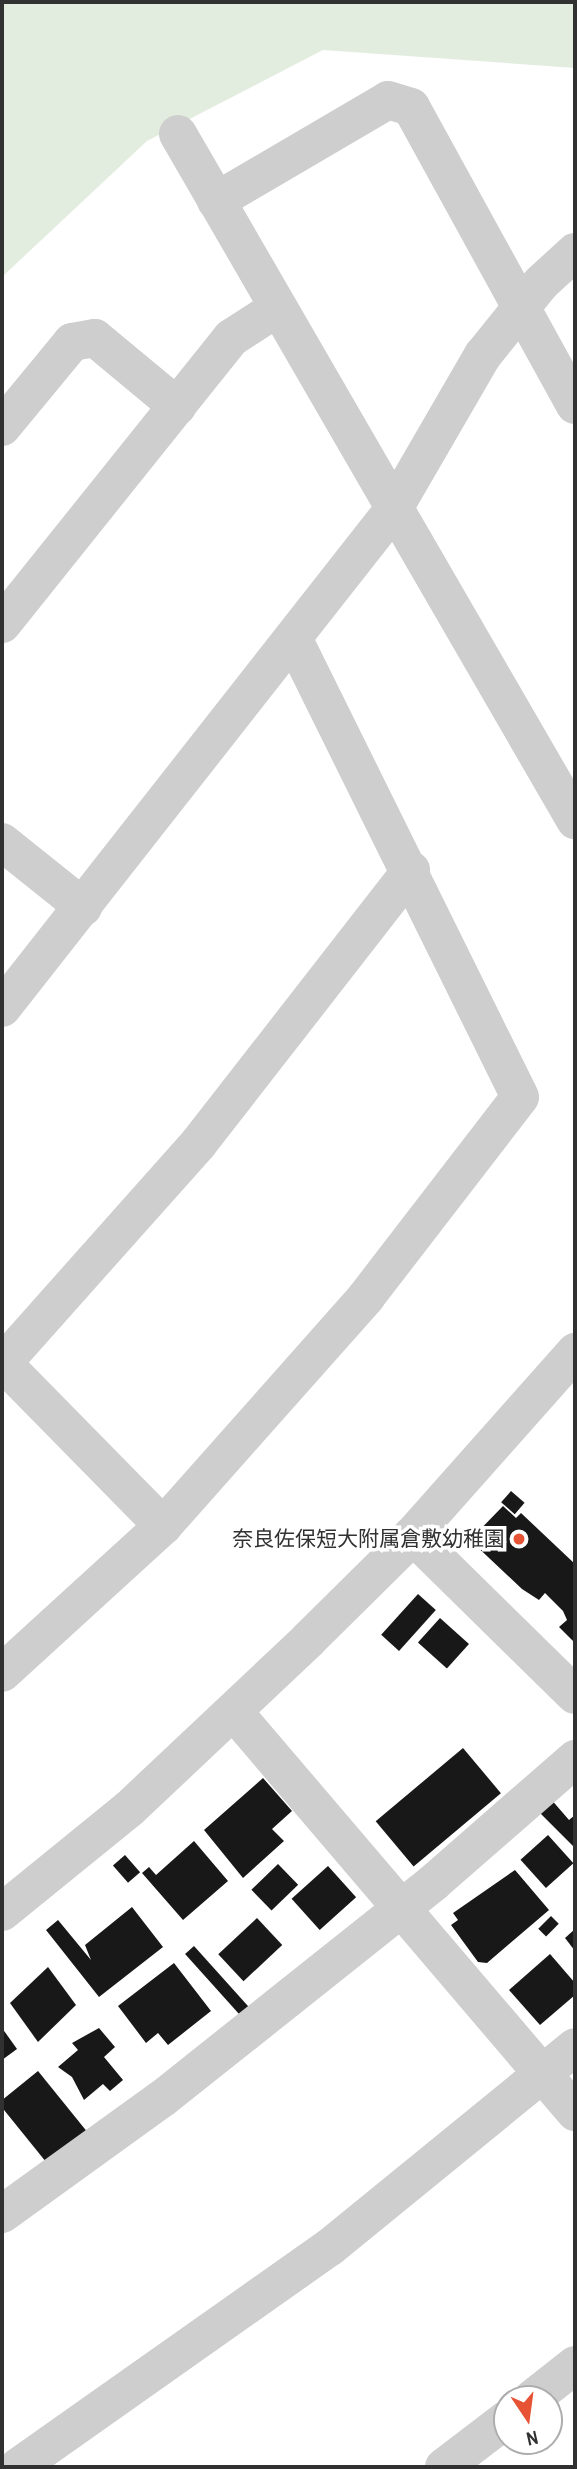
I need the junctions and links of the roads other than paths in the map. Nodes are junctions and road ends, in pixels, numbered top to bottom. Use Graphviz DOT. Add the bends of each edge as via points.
graph roads {
  1 [pos="178,134"];
  2 [pos="216,201"];
  3 [pos="575,252"];
  4 [pos="520,308"];
  5 [pos="276,309"];
  6 [pos="575,405"];
  7 [pos="177,406"];
  8 [pos="2,427"];
  9 [pos="393,510"];
  10 [pos="2,624"];
  11 [pos="294,640"];
  12 [pos="575,820"];
  13 [pos="2,842"];
  14 [pos="411,870"];
  15 [pos="83,907"];
  16 [pos="2,1008"];
  17 [pos="575,1352"];
  18 [pos="2,1363"];
  19 [pos="163,1526"];
  20 [pos="412,1535"];
  21 [pos="2,1674"];
  22 [pos="575,1695"];
  23 [pos="234,1712"];
  24 [pos="575,1759"];
  25 [pos="400,1907"];
  26 [pos="2,1912"];
  27 [pos="575,2047"];
  28 [pos="540,2072"];
  29 [pos="575,2112"];
  30 [pos="2,2214"];
  31 [pos="575,2365"];
  32 [pos="550,2385"];
  33 [pos="493,2430"];
  34 [pos="18,2467"];
  35 [pos="444,2467"];
  1 -- 2 [label="street"];
  2 -- 4 [label="street" via="388,100 411,107"];
  2 -- 5 [label="street"];
  3 -- 4 [label="street"];
  4 -- 6 [label="street"];
  4 -- 9 [label="street" via="483,355"];
  5 -- 7 [label="street" via="231,338"];
  5 -- 9 [label="street"];
  7 -- 8 [label="street" via="95,338 72,342"];
  7 -- 10 [label="street"];
  9 -- 11 [label="street"];
  9 -- 12 [label="street"];
  11 -- 14 [label="street"];
  11 -- 15 [label="street"];
  13 -- 15 [label="street"];
  14 -- 18 [label="street" via="198,1144"];
  14 -- 19 [label="street" via="520,1097 366,1297"];
  15 -- 16 [label="street"];
  17 -- 20 [label="street"];
  18 -- 19 [label="street"];
  19 -- 21 [label="street"];
  20 -- 22 [label="street"];
  20 -- 23 [label="street"];
  23 -- 25 [label="street"];
  23 -- 26 [label="street"];
  24 -- 25 [label="street"];
  25 -- 28 [label="street"];
  25 -- 30 [label="street" via="163,2098"];
  27 -- 28 [label="street"];
  28 -- 29 [label="street"];
  28 -- 34 [label="street" via="330,2247"];
  31 -- 32 [label="street"];
  33 -- 35 [label="street"];
}
